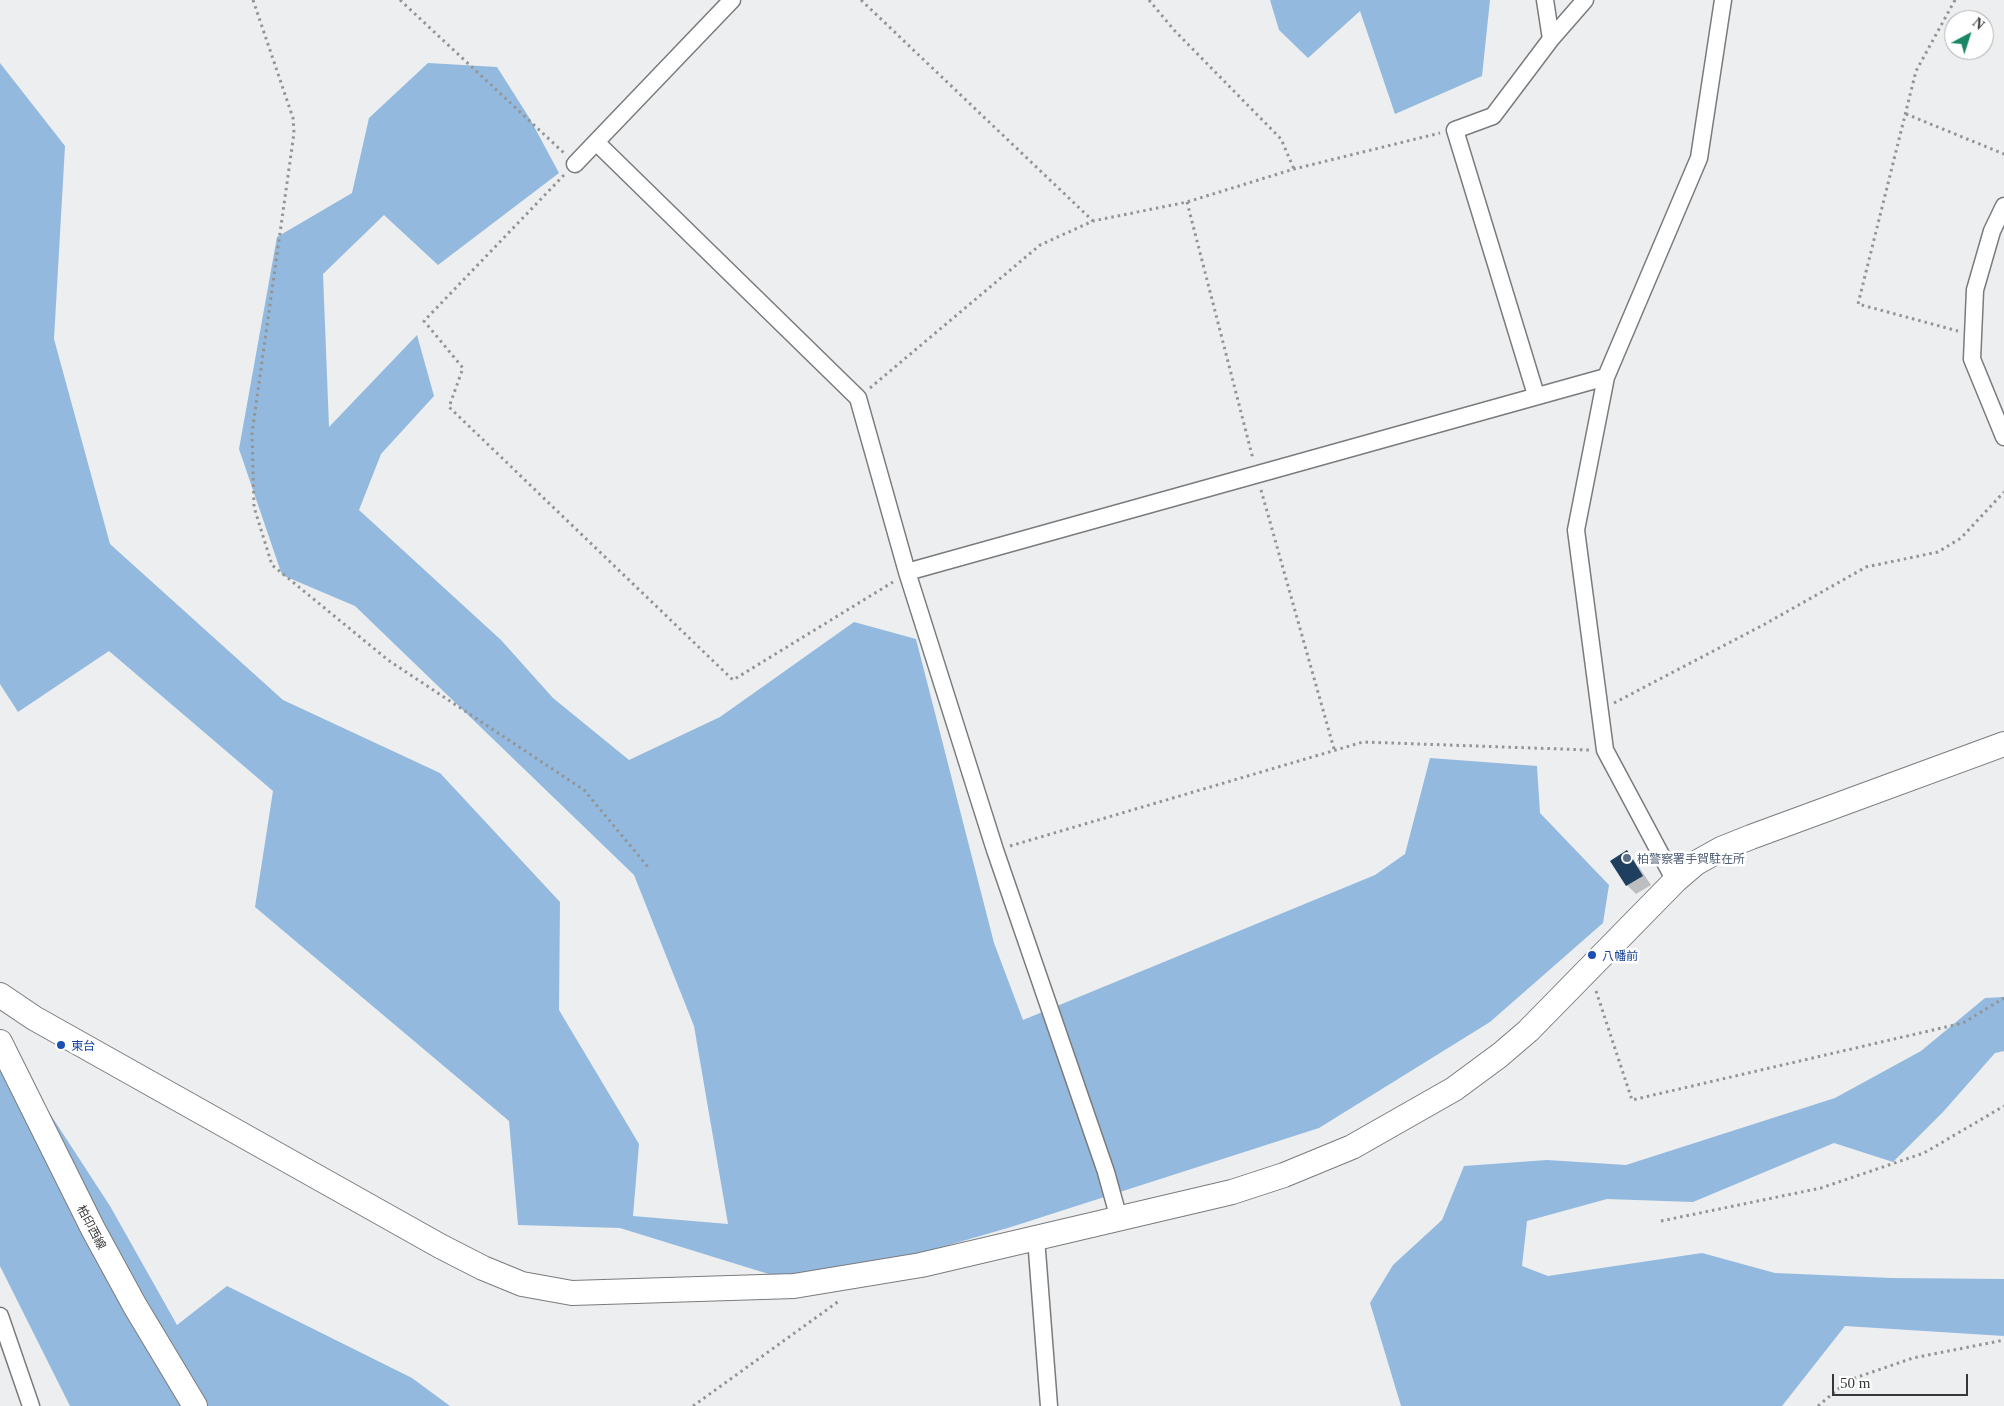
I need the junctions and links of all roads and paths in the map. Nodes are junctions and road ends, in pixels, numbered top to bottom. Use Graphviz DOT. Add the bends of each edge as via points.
graph roads {
  1 [pos="253,0"];
  2 [pos="400,0"];
  3 [pos="732,0"];
  4 [pos="861,0"];
  5 [pos="1149,0"];
  6 [pos="1545,0"];
  7 [pos="1584,0"];
  8 [pos="1724,0"];
  9 [pos="1955,0"];
  10 [pos="1551,39"];
  11 [pos="1906,114"];
  12 [pos="1455,130"];
  13 [pos="596,142"];
  14 [pos="2004,154"];
  15 [pos="575,164"];
  16 [pos="1294,169"];
  17 [pos="2004,206"];
  18 [pos="1093,221"];
  19 [pos="1972,335"];
  20 [pos="1606,377"];
  21 [pos="1536,395"];
  22 [pos="858,398"];
  23 [pos="2004,437"];
  24 [pos="2004,492"];
  25 [pos="907,572"];
  26 [pos="1600,710"];
  27 [pos="2004,744"];
  28 [pos="1605,750"];
  29 [pos="995,850"];
  30 [pos="648,867"];
  31 [pos="1674,881"];
  32 [pos="1589,969"];
  33 [pos="0,994"];
  34 [pos="2004,998"];
  35 [pos="0,1042"];
  36 [pos="2004,1106"];
  37 [pos="1119,1219"];
  38 [pos="1661,1221"];
  39 [pos="1036,1238"];
  40 [pos="857,1277"];
  41 [pos="0,1316"];
  42 [pos="2004,1340"];
  43 [pos="31,1406"];
  44 [pos="195,1406"];
  45 [pos="693,1406"];
  46 [pos="1048,1406"];
  47 [pos="1818,1406"];
  1 -- 30 [label="path" via="293,118 252,433 254,507 272,564 388,660 584,790"];
  2 -- 15 [label="path"];
  3 -- 13 [label="street"];
  4 -- 18 [label="path"];
  5 -- 16 [label="path" via="1281,140"];
  6 -- 10 [label="street"];
  7 -- 10 [label="street"];
  8 -- 20 [label="street" via="1698,158"];
  9 -- 11 [label="path" via="1916,71"];
  10 -- 12 [label="street" via="1494,116"];
  11 -- 14 [label="path"];
  11 -- 19 [label="path" via="1858,304"];
  12 -- 16 [label="path"];
  12 -- 21 [label="street"];
  13 -- 15 [label="street"];
  13 -- 22 [label="street"];
  15 -- 25 [label="path" via="424,321 463,368 450,407 732,680"];
  16 -- 18 [label="path" via="1187,202"];
  17 -- 19 [label="street" via="1992,231 1975,290"];
  18 -- 22 [label="path" via="1040,245"];
  19 -- 23 [label="street" via="1972,359"];
  20 -- 21 [label="street"];
  20 -- 26 [label="street" via="1576,530"];
  21 -- 25 [label="street"];
  22 -- 25 [label="street"];
  24 -- 26 [label="path" via="1961,538 1938,552 1866,567 1766,624"];
  25 -- 29 [label="street"];
  26 -- 28 [label="street"];
  27 -- 31 [label="street" via="1721,849"];
  28 -- 29 [label="path" via="1363,742"];
  28 -- 31 [label="street"];
  29 -- 37 [label="street" via="1106,1172"];
  31 -- 32 [label="street"];
  32 -- 34 [label="path" via="1632,1100 1963,1022"];
  32 -- 37 [label="street" via="1528,1031 1492,1061 1454,1089 1352,1147 1232,1192"];
  33 -- 40 [label="street" via="34,1018 440,1246 522,1284 572,1293 794,1286"];
  35 -- 44 [label="street, 柏印西線" via="93,1229"];
  36 -- 38 [label="path" via="1924,1153 1821,1188"];
  37 -- 39 [label="street"];
  39 -- 40 [label="street"];
  39 -- 46 [label="street"];
  40 -- 45 [label="path" via="849,1293"];
  41 -- 43 [label="street"];
  42 -- 47 [label="path" via="1914,1358 1849,1380"];
}
